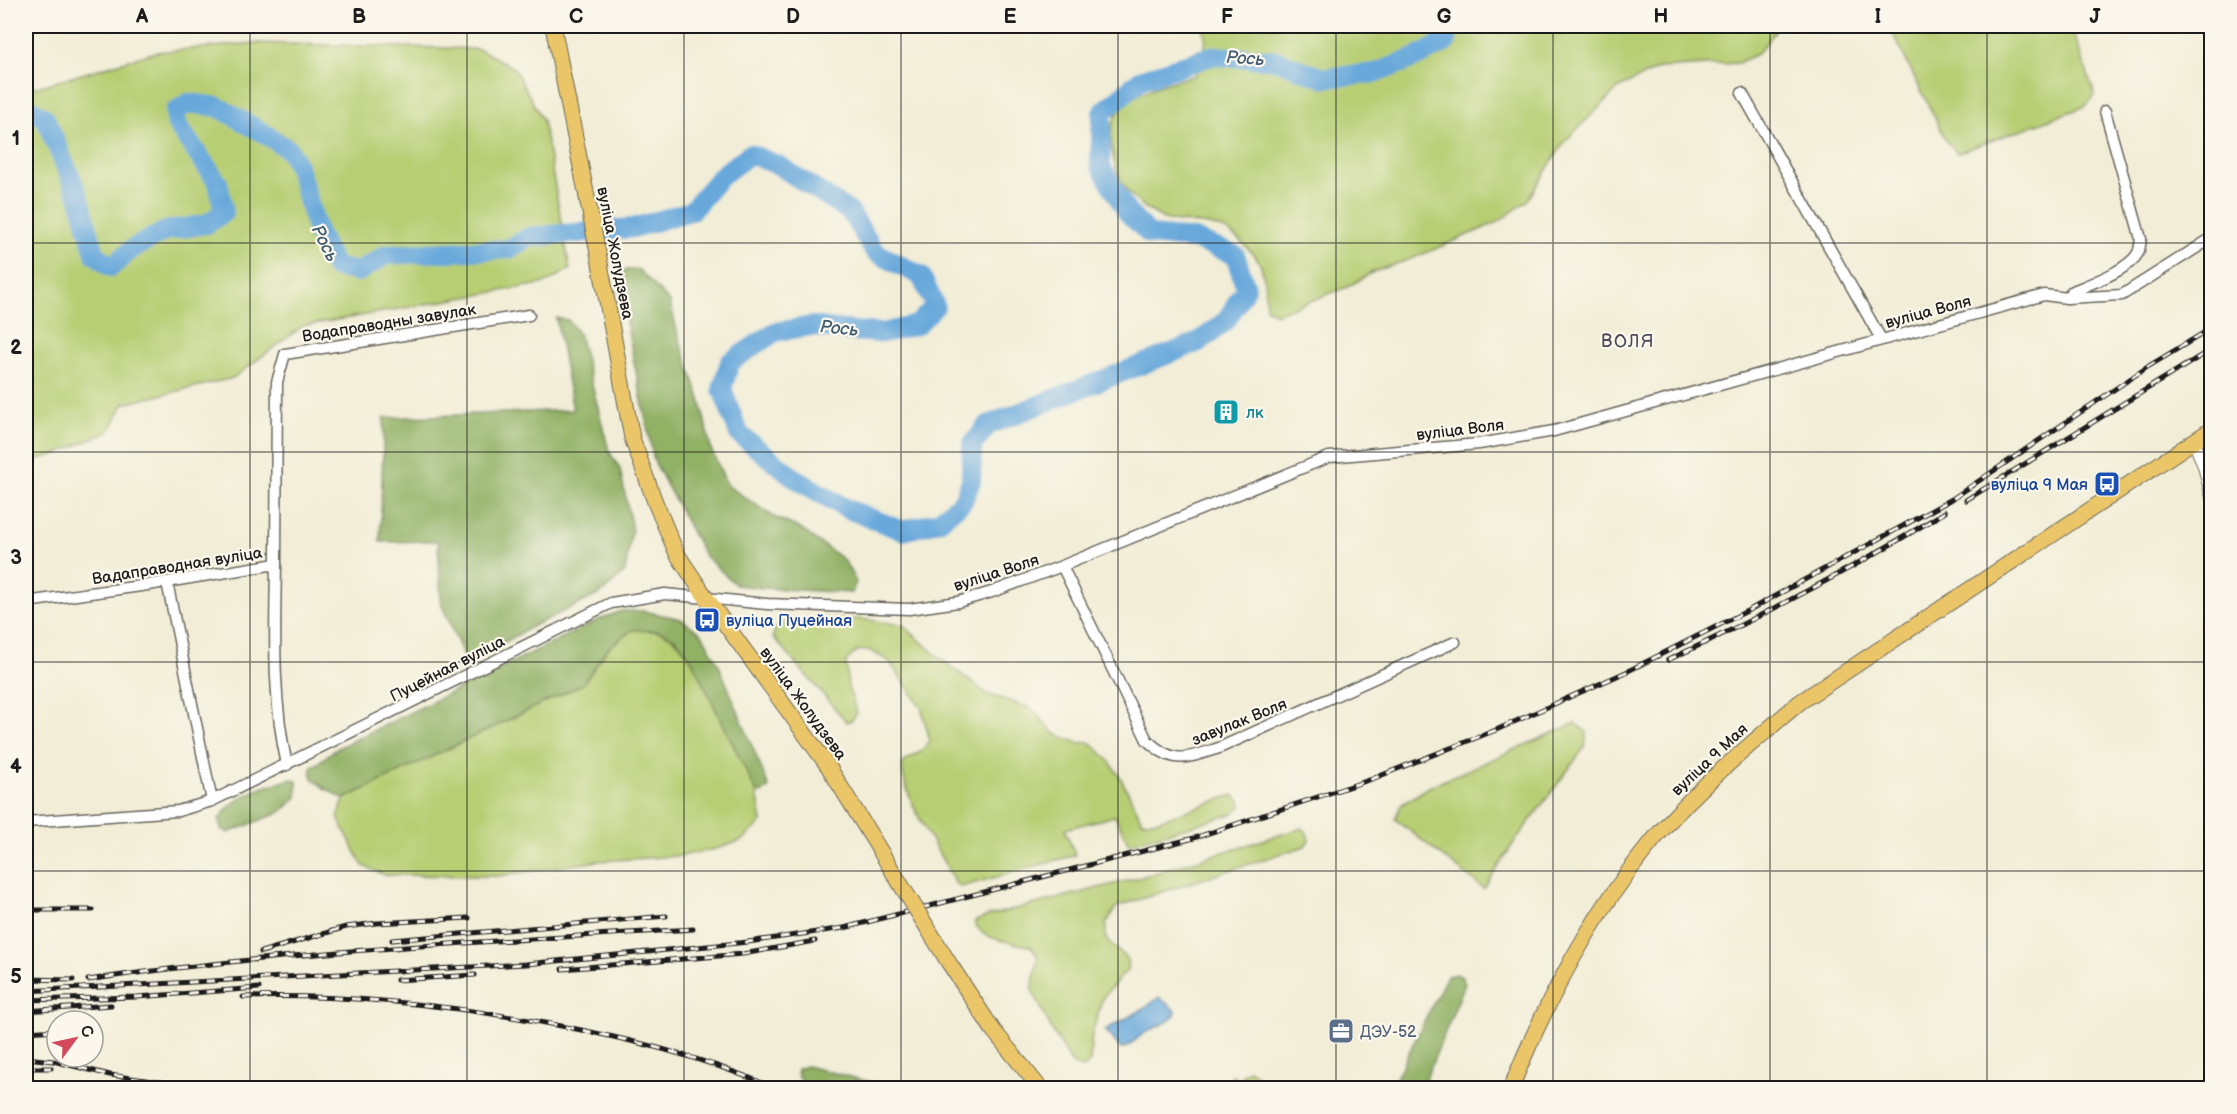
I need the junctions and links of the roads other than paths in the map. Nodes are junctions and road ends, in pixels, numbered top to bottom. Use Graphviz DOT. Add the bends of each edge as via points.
graph roads {
  1 [pos="553,26"];
  2 [pos="1742,93"];
  3 [pos="2105,111"];
  4 [pos="2211,238"];
  5 [pos="2067,298"];
  6 [pos="529,315"];
  7 [pos="1881,339"];
  8 [pos="2211,429"];
  9 [pos="2194,441"];
  10 [pos="2211,497"];
  11 [pos="276,564"];
  12 [pos="1062,566"];
  13 [pos="167,582"];
  14 [pos="705,597"];
  15 [pos="26,602"];
  16 [pos="1455,642"];
  17 [pos="287,765"];
  18 [pos="212,801"];
  19 [pos="26,822"];
  20 [pos="1040,1089"];
  21 [pos="1511,1089"];
  1 -- 14 [label="main road, вуліца Жолудзева" via="632,438 674,547"];
  2 -- 7 [label="street"];
  3 -- 5 [label="street" via="2141,239 2138,253 2131,261 2071,292"];
  4 -- 5 [label="street, вуліца Воля" via="2122,295"];
  5 -- 7 [label="street, вуліца Воля" via="2044,295"];
  6 -- 11 [label="street, Водаправодны завулак" via="285,354 277,382"];
  7 -- 12 [label="street, вуліца Воля" via="1554,431 1479,444 1329,457"];
  8 -- 9 [label="main road, вуліца 9 Мая"];
  9 -- 10 [label="street"];
  9 -- 21 [label="main road, вуліца 9 Мая" via="1800,702 1688,802 1642,853 1571,962 1531,1038"];
  11 -- 13 [label="street, Вадаправодная вуліца"];
  11 -- 17 [label="street, Вадаправодная вуліца" via="279,731"];
  12 -- 14 [label="street, вуліца Воля" via="958,602 909,609 767,604"];
  12 -- 16 [label="street, завулак Воля" via="1147,740 1172,758 1192,757 1219,748"];
  13 -- 15 [label="street, Вадаправодная вуліца"];
  13 -- 18 [label="street"];
  14 -- 17 [label="street, Пуцейная вуліца" via="665,594 611,603"];
  14 -- 20 [label="main road, вуліца Жолудзева, bridge" via="828,766 949,963 993,1030"];
  17 -- 18 [label="street, Пуцейная вуліца"];
  18 -- 19 [label="street, Пуцейная вуліца" via="178,811"];
}
